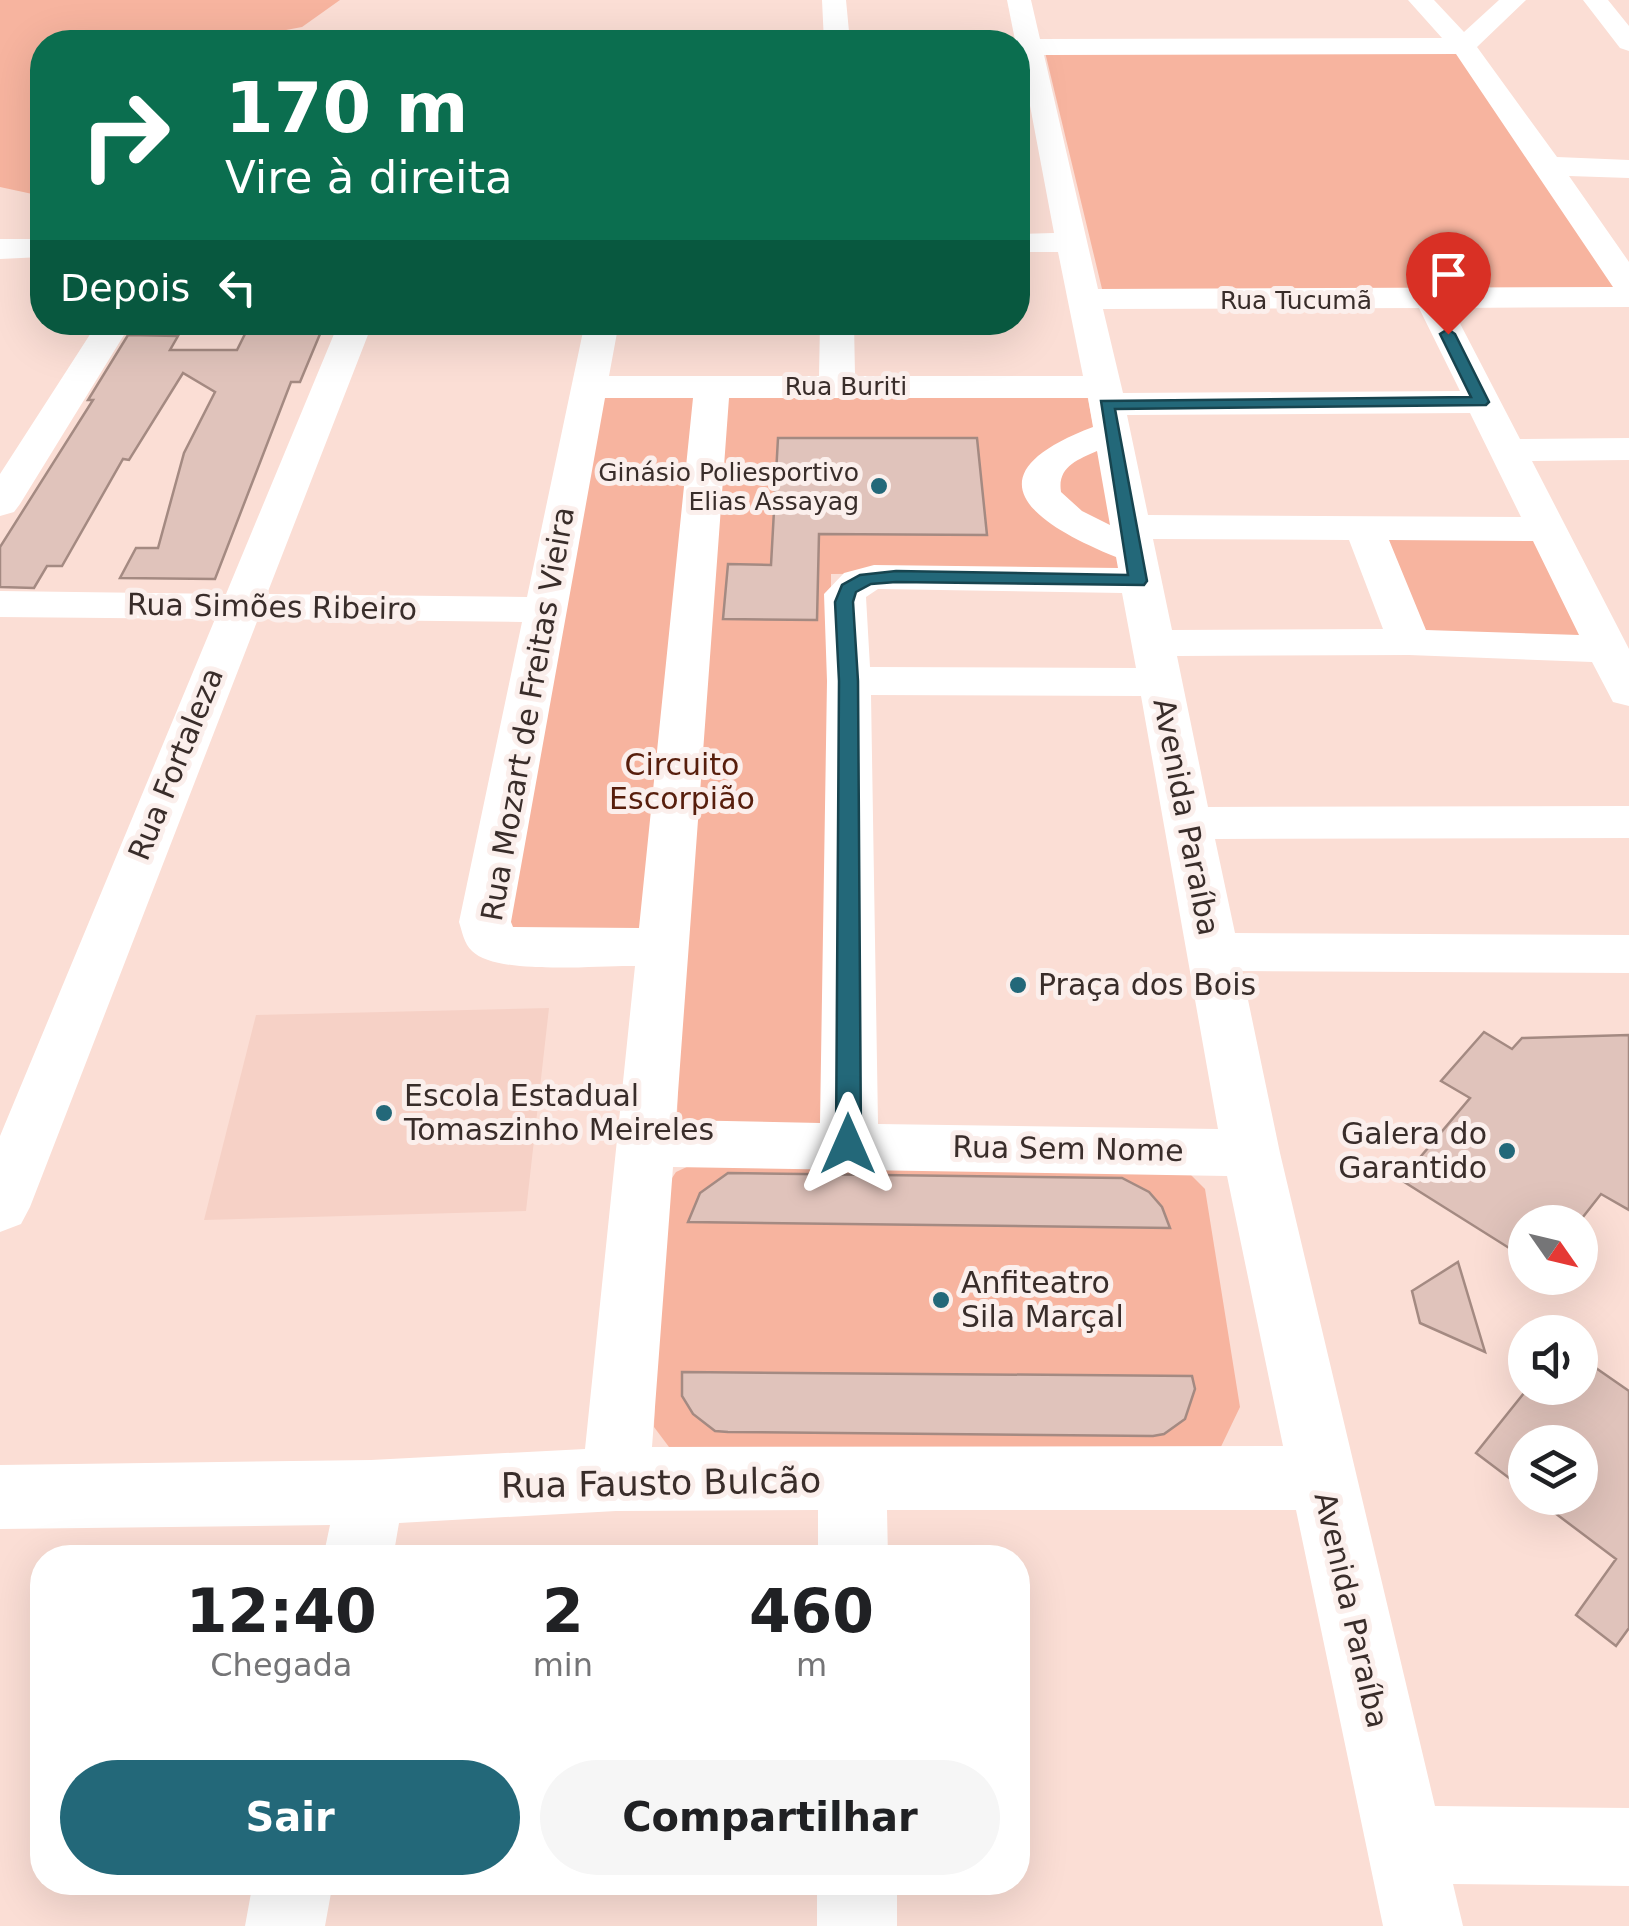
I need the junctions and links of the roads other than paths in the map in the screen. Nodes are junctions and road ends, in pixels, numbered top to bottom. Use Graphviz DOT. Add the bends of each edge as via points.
graph roads {
  1 [pos="834,0"];
  2 [pos="1420,0"];
  3 [pos="1514,0"];
  4 [pos="1595,0"];
  5 [pos="836,30"];
  6 [pos="1030,31"];
  7 [pos="1629,43"];
  8 [pos="1464,46"];
  9 [pos="1030,60"];
  10 [pos="1549,166"];
  11 [pos="1629,169"];
  12 [pos="1074,242"];
  13 [pos="1030,243"];
  14 [pos="30,248"];
  15 [pos="0,249"];
  16 [pos="1629,286"];
  17 [pos="1629,297"];
  18 [pos="1082,299"];
  19 [pos="1431,299"];
  20 [pos="106,335"];
  21 [pos="351,335"];
  22 [pos="600,335"];
  23 [pos="838,335"];
  24 [pos="837,385"];
  25 [pos="712,386"];
  26 [pos="590,387"];
  27 [pos="1481,402"];
  28 [pos="1107,408"];
  29 [pos="1629,449"];
  30 [pos="1508,450"];
  31 [pos="0,504"];
  32 [pos="1365,529"];
  33 [pos="1548,529"];
  34 [pos="1134,553"];
  35 [pos="0,604"];
  36 [pos="238,607"];
  37 [pos="544,610"];
  38 [pos="1409,642"];
  39 [pos="1606,649"];
  40 [pos="1155,663"];
  41 [pos="849,681"];
  42 [pos="1629,692"];
  43 [pos="1186,822"];
  44 [pos="1629,822"];
  45 [pos="662,948"];
  46 [pos="1213,952"];
  47 [pos="1629,954"];
  48 [pos="645,1143"];
  49 [pos="848,1144"];
  50 [pos="1252,1154"];
  51 [pos="0,1207"];
  52 [pos="1321,1478"];
  53 [pos="616,1480"];
  54 [pos="852,1480"];
  55 [pos="371,1492"];
  56 [pos="0,1497"];
  57 [pos="361,1545"];
  58 [pos="852,1545"];
  59 [pos="1404,1845"];
  60 [pos="1629,1847"];
  61 [pos="291,1895"];
  62 [pos="856,1895"];
  63 [pos="285,1926"];
  64 [pos="857,1926"];
  65 [pos="1423,1926"];
  1 -- 5 [label="street"];
  2 -- 8 [label="street"];
  3 -- 8 [label="street"];
  4 -- 7 [label="street"];
  6 -- 8 [label="street"];
  8 -- 10 [label="street"];
  9 -- 12 [label="street, Avenida Paraíba"];
  10 -- 11 [label="street"];
  10 -- 16 [label="street"];
  12 -- 13 [label="street"];
  12 -- 18 [label="street, Avenida Paraíba"];
  14 -- 15 [label="street"];
  17 -- 19 [label="street, Rua Tucumã"];
  18 -- 19 [label="street, Rua Tucumã"];
  18 -- 28 [label="street, Avenida Paraíba"];
  19 -- 27 [label="street"];
  20 -- 31 [label="street"];
  21 -- 36 [label="street, Rua Fortaleza"];
  22 -- 26 [label="street, Rua Mozart de Freitas Vieira"];
  23 -- 24 [label="street"];
  24 -- 25 [label="street, Rua Buriti"];
  24 -- 28 [label="street, Rua Buriti"];
  25 -- 26 [label="street, Rua Buriti"];
  25 -- 45 [label="street"];
  26 -- 37 [label="street, Rua Mozart de Freitas Vieira"];
  27 -- 28 [label="street, Rua Buriti"];
  27 -- 30 [label="street"];
  28 -- 34 [label="street, Avenida Paraíba"];
  28 -- 34 [label="street" via="1048,464 1042,493 1056,513"];
  29 -- 30 [label="street"];
  30 -- 33 [label="street"];
  32 -- 33 [label="street"];
  32 -- 34 [label="street"];
  32 -- 38 [label="street"];
  33 -- 39 [label="street"];
  34 -- 40 [label="street, Avenida Paraíba"];
  34 -- 41 [label="street" via="866,579 845,594"];
  35 -- 36 [label="street, Rua Simões Ribeiro"];
  36 -- 37 [label="street, Rua Simões Ribeiro"];
  36 -- 51 [label="street, Rua Fortaleza"];
  37 -- 45 [label="street, Rua Mozart de Freitas Vieira" via="489,890 487,933 506,946"];
  38 -- 39 [label="street"];
  38 -- 40 [label="street"];
  39 -- 42 [label="street"];
  40 -- 41 [label="street"];
  40 -- 43 [label="street, Avenida Paraíba"];
  41 -- 49 [label="street"];
  43 -- 44 [label="street"];
  43 -- 46 [label="street, Avenida Paraíba"];
  45 -- 48 [label="street"];
  46 -- 47 [label="street"];
  46 -- 50 [label="street, Avenida Paraíba"];
  48 -- 49 [label="street, Rua Sem Nome"];
  48 -- 53 [label="street"];
  49 -- 50 [label="street, Rua Sem Nome"];
  50 -- 52 [label="street, Avenida Paraíba"];
  52 -- 54 [label="street, Rua Fausto Bulcão"];
  52 -- 59 [label="street, Avenida Paraíba"];
  53 -- 54 [label="street, Rua Fausto Bulcão"];
  53 -- 55 [label="street, Rua Fausto Bulcão"];
  54 -- 58 [label="street"];
  55 -- 56 [label="street, Rua Fausto Bulcão"];
  55 -- 57 [label="street"];
  59 -- 60 [label="street"];
  59 -- 65 [label="street, Avenida Paraíba"];
  61 -- 63 [label="street"];
  62 -- 64 [label="street"];
}
